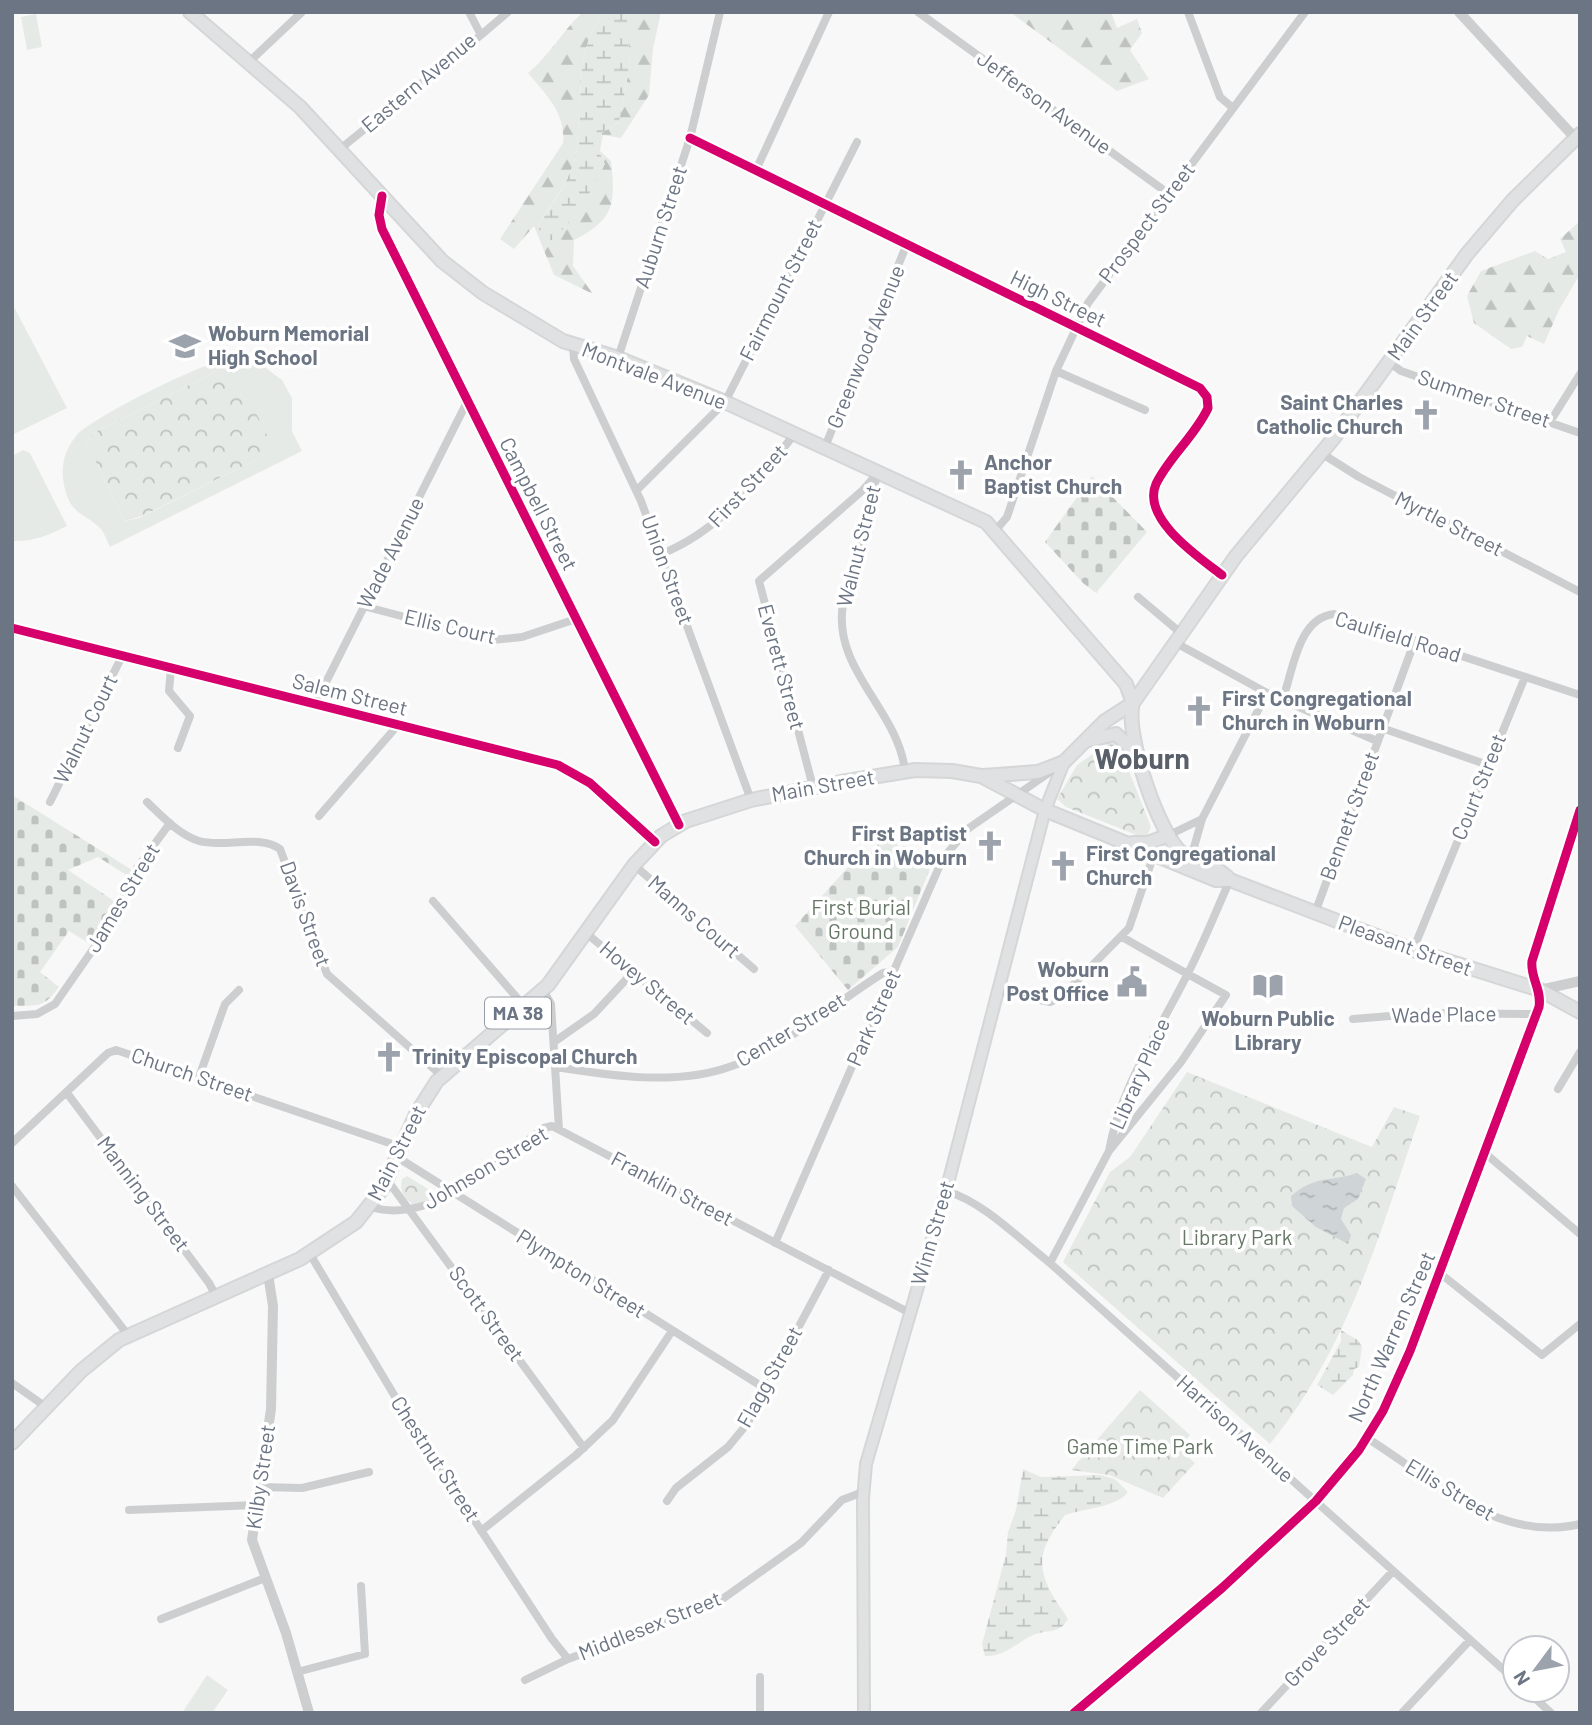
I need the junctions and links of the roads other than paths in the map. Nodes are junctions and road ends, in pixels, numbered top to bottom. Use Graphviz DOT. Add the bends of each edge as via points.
graph roads {
  1 [pos="190,12"];
  2 [pos="302,12"];
  3 [pos="469,12"];
  4 [pos="508,12"];
  5 [pos="720,12"];
  6 [pos="829,12"];
  7 [pos="918,12"];
  8 [pos="1188,12"];
  9 [pos="1305,12"];
  10 [pos="1459,12"];
  11 [pos="481,35"];
  12 [pos="249,62"];
  13 [pos="1233,108"];
  14 [pos="1577,136"];
  15 [pos="690,138"];
  16 [pos="858,142"];
  17 [pos="340,149"];
  18 [pos="756,170"];
  19 [pos="1169,194"];
  20 [pos="382,196"];
  21 [pos="823,205"];
  22 [pos="906,246"];
  23 [pos="1075,326"];
  24 [pos="573,345"];
  25 [pos="618,358"];
  26 [pos="1389,362"];
  27 [pos="1056,371"];
  28 [pos="1580,374"];
  29 [pos="467,402"];
  30 [pos="724,402"];
  31 [pos="1144,410"];
  32 [pos="1550,422"];
  33 [pos="795,433"];
  34 [pos="1580,433"];
  35 [pos="825,447"];
  36 [pos="1321,453"];
  37 [pos="878,473"];
  38 [pos="637,490"];
  39 [pos="996,530"];
  40 [pos="661,554"];
  41 [pos="1222,575"];
  42 [pos="1580,592"];
  43 [pos="1138,597"];
  44 [pos="363,606"];
  45 [pos="576,619"];
  46 [pos="12,628"];
  47 [pos="1179,639"];
  48 [pos="1415,640"];
  49 [pos="122,656"];
  50 [pos="171,668"];
  51 [pos="1525,677"];
  52 [pos="1267,694"];
  53 [pos="1580,695"];
  54 [pos="1282,701"];
  55 [pos="1133,703"];
  56 [pos="315,704"];
  57 [pos="398,725"];
  58 [pos="1382,727"];
  59 [pos="1089,740"];
  60 [pos="1377,741"];
  61 [pos="178,748"];
  62 [pos="1137,757"];
  63 [pos="1064,762"];
  64 [pos="1488,765"];
  65 [pos="905,771"];
  66 [pos="981,776"];
  67 [pos="813,787"];
  68 [pos="1018,795"];
  69 [pos="751,800"];
  70 [pos="50,802"];
  71 [pos="147,802"];
  72 [pos="1045,810"];
  73 [pos="1580,810"];
  74 [pos="319,816"];
  75 [pos="1202,820"];
  76 [pos="170,823"];
  77 [pos="678,825"];
  78 [pos="1169,835"];
  79 [pos="655,842"];
  80 [pos="1132,843"];
  81 [pos="1154,854"];
  82 [pos="1191,858"];
  83 [pos="634,865"];
  84 [pos="1230,880"];
  85 [pos="433,901"];
  86 [pos="1315,913"];
  87 [pos="586,933"];
  88 [pos="1122,937"];
  89 [pos="1413,950"];
  90 [pos="754,968"];
  91 [pos="634,971"];
  92 [pos="894,971"];
  93 [pos="1188,974"];
  94 [pos="1580,981"];
  95 [pos="239,990"];
  96 [pos="543,990"];
  97 [pos="1540,990"];
  98 [pos="998,991"];
  99 [pos="525,1007"];
  100 [pos="1580,1012"];
  101 [pos="1536,1014"];
  102 [pos="12,1016"];
  103 [pos="1353,1018"];
  104 [pos="707,1033"];
  105 [pos="554,1042"];
  106 [pos="1580,1052"];
  107 [pos="556,1067"];
  108 [pos="442,1076"];
  109 [pos="199,1077"];
  110 [pos="1558,1088"];
  111 [pos="67,1093"];
  112 [pos="559,1129"];
  113 [pos="12,1143"];
  114 [pos="1109,1151"];
  115 [pos="399,1152"];
  116 [pos="1486,1154"];
  117 [pos="388,1181"];
  118 [pos="12,1186"];
  119 [pos="946,1191"];
  120 [pos="452,1192"];
  121 [pos="371,1207"];
  122 [pos="411,1209"];
  123 [pos="1580,1234"];
  124 [pos="775,1243"];
  125 [pos="310,1254"];
  126 [pos="1050,1263"];
  127 [pos="829,1270"];
  128 [pos="268,1274"];
  129 [pos="1441,1274"];
  130 [pos="216,1296"];
  131 [pos="910,1313"];
  132 [pos="1580,1324"];
  133 [pos="672,1331"];
  134 [pos="128,1335"];
  135 [pos="12,1383"];
  136 [pos="766,1389"];
  137 [pos="46,1407"];
  138 [pos="1367,1438"];
  139 [pos="12,1442"];
  140 [pos="584,1448"];
  141 [pos="369,1472"];
  142 [pos="260,1488"];
  143 [pos="863,1492"];
  144 [pos="667,1501"];
  145 [pos="1316,1501"];
  146 [pos="256,1505"];
  147 [pos="129,1510"];
  148 [pos="1580,1524"];
  149 [pos="481,1531"];
  150 [pos="1393,1571"];
  151 [pos="265,1578"];
  152 [pos="361,1586"];
  153 [pos="161,1619"];
  154 [pos="1470,1640"];
  155 [pos="568,1659"];
  156 [pos="1501,1668"];
  157 [pos="297,1672"];
  158 [pos="760,1677"];
  159 [pos="524,1679"];
  160 [pos="309,1713"];
  161 [pos="760,1713"];
  162 [pos="864,1713"];
  163 [pos="1074,1713"];
  164 [pos="1261,1713"];
  165 [pos="1402,1713"];
  1 -- 12 [label="main road, Montvale Avenue"];
  2 -- 12 [label="street"];
  3 -- 11 [label="street, Eastern Avenue"];
  4 -- 11 [label="street"];
  5 -- 15 [label="street, Auburn Street"];
  6 -- 18 [label="street"];
  7 -- 19 [label="street, Jefferson Avenue"];
  8 -- 13 [label="street" via="1220,97"];
  9 -- 13 [label="street, Prospect Street"];
  10 -- 14 [label="street"];
  11 -- 17 [label="street, Eastern Avenue"];
  12 -- 17 [label="main road, Montvale Avenue"];
  13 -- 19 [label="street, Prospect Street"];
  14 -- 26 [label="main road, Main Street / MA 38" via="1496,219"];
  15 -- 18 [label="street, High Street"];
  15 -- 25 [label="street, Auburn Street"];
  16 -- 21 [label="street, Fairmount Street"];
  17 -- 20 [label="main road, Montvale Avenue"];
  18 -- 21 [label="street, High Street"];
  19 -- 23 [label="street, Prospect Street"];
  20 -- 24 [label="main road, Montvale Avenue" via="462,278 551,336"];
  20 -- 29 [label="street, Campbell Street" via="382,229"];
  21 -- 22 [label="street, High Street"];
  21 -- 30 [label="street, Fairmount Street"];
  22 -- 23 [label="street, High Street"];
  22 -- 35 [label="street, Greenwood Avenue"];
  23 -- 27 [label="street, Prospect Street"];
  23 -- 41 [label="street, High Street" via="1189,381 1206,395 1206,412 1158,481 1154,495 1171,532"];
  24 -- 25 [label="main road, Montvale Avenue"];
  24 -- 38 [label="street, Union Street" via="574,359"];
  25 -- 30 [label="main road, Montvale Avenue"];
  26 -- 32 [label="street, Summer Street" via="1401,371"];
  26 -- 36 [label="main road, Main Street / MA 38"];
  27 -- 31 [label="street"];
  27 -- 39 [label="street, Prospect Street" via="1007,517"];
  28 -- 32 [label="street"];
  29 -- 44 [label="street, Wade Avenue"];
  29 -- 45 [label="street, Campbell Street"];
  30 -- 33 [label="main road, Montvale Avenue"];
  30 -- 38 [label="street, Fairmount Street"];
  32 -- 34 [label="street, Summer Street"];
  33 -- 35 [label="main road, Montvale Avenue"];
  33 -- 40 [label="street, First Street" via="714,524 693,540"];
  35 -- 37 [label="main road, Montvale Avenue"];
  36 -- 41 [label="main road, Main Street / MA 38"];
  36 -- 42 [label="street, Myrtle Street"];
  37 -- 39 [label="main road, Montvale Avenue"];
  37 -- 65 [label="street, Walnut Street" via="841,613 849,659 896,735"];
  37 -- 67 [label="street, Everett Street" via="759,583"];
  38 -- 40 [label="street, Union Street"];
  39 -- 55 [label="main road, Montvale Avenue" via="1126,684"];
  40 -- 69 [label="street, Union Street"];
  41 -- 47 [label="main road, Main Street / MA 38"];
  43 -- 47 [label="street"];
  44 -- 45 [label="street, Ellis Court" via="499,640"];
  44 -- 56 [label="street, Wade Avenue"];
  45 -- 77 [label="street, Campbell Street"];
  46 -- 49 [label="street, Salem Street"];
  47 -- 52 [label="street"];
  47 -- 55 [label="main road, Main Street / MA 38"];
  48 -- 51 [label="street, Caulfield Road"];
  48 -- 54 [label="street, Caulfield Road" via="1343,615 1323,616 1303,638"];
  48 -- 58 [label="street, Bennett Street"];
  49 -- 50 [label="street, Salem Street"];
  49 -- 70 [label="street, Walnut Court"];
  50 -- 56 [label="street, Salem Street"];
  50 -- 61 [label="street" via="169,691 190,716"];
  51 -- 53 [label="street"];
  51 -- 64 [label="street, Court Street"];
  52 -- 54 [label="street"];
  52 -- 75 [label="street"];
  54 -- 60 [label="street"];
  55 -- 59 [label="main road, Main Street / MA 38" via="1112,715"];
  55 -- 62 [label="main road" via="1129,720"];
  56 -- 57 [label="street, Salem Street"];
  57 -- 74 [label="street"];
  57 -- 79 [label="street, Salem Street" via="565,768 590,783"];
  58 -- 60 [label="street, Bennett Street"];
  58 -- 64 [label="street"];
  59 -- 62 [label="main road" via="1116,734"];
  59 -- 63 [label="main road, Main Street / MA 38"];
  60 -- 86 [label="street, Bennett Street"];
  62 -- 78 [label="main road"];
  63 -- 66 [label="main road, Main Street / MA 38" via="1038,772"];
  63 -- 68 [label="street, Park Street"];
  63 -- 72 [label="main road, Winn Street"];
  64 -- 89 [label="street, Court Street"];
  65 -- 66 [label="main road, Main Street / MA 38"];
  65 -- 67 [label="main road, Main Street / MA 38"];
  66 -- 68 [label="main road, Main Street / MA 38"];
  67 -- 69 [label="main road, Main Street / MA 38"];
  68 -- 72 [label="main road, Main Street / MA 38"];
  68 -- 92 [label="street, Park Street" via="969,828 946,853"];
  69 -- 77 [label="main road, Main Street / MA 38"];
  71 -- 76 [label="street, Davis Street"];
  72 -- 80 [label="main road, Pleasant Street / MA 38"];
  72 -- 98 [label="main road, Winn Street"];
  73 -- 97 [label="street" via="1532,961"];
  75 -- 78 [label="street"];
  75 -- 82 [label="street"];
  76 -- 102 [label="street, James Street" via="137,868 112,922 55,1004 37,1014"];
  76 -- 108 [label="street, Davis Street" via="202,842 268,843 280,849 327,974"];
  77 -- 79 [label="main road, Main Street / MA 38"];
  78 -- 80 [label="main road"];
  78 -- 82 [label="main road, Pleasant Street"];
  79 -- 83 [label="main road, Main Street / MA 38"];
  80 -- 81 [label="main road, Pleasant Street"];
  81 -- 84 [label="main road, Pleasant Street" via="1216,880"];
  81 -- 88 [label="street" via="1135,916"];
  82 -- 84 [label="main road, Pleasant Street"];
  83 -- 87 [label="main road, Main Street / MA 38"];
  83 -- 90 [label="street, Manns Court"];
  84 -- 86 [label="main road, Pleasant Street"];
  84 -- 93 [label="street, Library Place"];
  85 -- 99 [label="street"];
  86 -- 89 [label="main road, Pleasant Street"];
  87 -- 91 [label="street, Hovey Street"];
  87 -- 96 [label="main road, Main Street / MA 38"];
  88 -- 93 [label="street"];
  88 -- 98 [label="street" via="1056,1001"];
  89 -- 97 [label="main road, Pleasant Street"];
  91 -- 104 [label="street, Hovey Street"];
  91 -- 105 [label="street" via="594,1014"];
  92 -- 107 [label="street, Center Street" via="883,972 748,1060 717,1071 634,1076"];
  92 -- 124 [label="street, Park Street"];
  93 -- 114 [label="street, Library Place" via="1131,1085 1114,1124"];
  93 -- 114 [label="street, Library Place" via="1226,995 1181,1062"];
  94 -- 97 [label="street"];
  95 -- 109 [label="street" via="225,1004"];
  96 -- 99 [label="main road, Main Street / MA 38"];
  96 -- 105 [label="street" via="551,1003"];
  97 -- 100 [label="main road, Pleasant Street"];
  97 -- 101 [label="street, North Warren Street"];
  98 -- 119 [label="main road, Winn Street"];
  99 -- 108 [label="main road, Main Street / MA 38"];
  101 -- 103 [label="street, Wade Place"];
  101 -- 116 [label="street, North Warren Street"];
  105 -- 107 [label="street"];
  106 -- 110 [label="street"];
  107 -- 112 [label="street"];
  108 -- 115 [label="main road, Main Street / MA 38" via="421,1104"];
  109 -- 111 [label="street, Church Street" via="113,1050"];
  109 -- 115 [label="street, Church Street"];
  111 -- 113 [label="street, Church Street"];
  111 -- 130 [label="street, Manning Street"];
  112 -- 120 [label="street, Johnson Street" via="544,1128"];
  112 -- 124 [label="street, Franklin Street"];
  114 -- 126 [label="street"];
  115 -- 117 [label="main road, Main Street / MA 38"];
  115 -- 120 [label="street, Plympton Street"];
  116 -- 123 [label="street"];
  116 -- 129 [label="street, North Warren Street"];
  117 -- 121 [label="main road, Main Street / MA 38"];
  117 -- 122 [label="street, Scott Street"];
  118 -- 134 [label="street"];
  119 -- 126 [label="street, Harrison Avenue" via="986,1213"];
  119 -- 131 [label="main road, Winn Street"];
  120 -- 122 [label="street, Johnson Street"];
  120 -- 133 [label="street, Plympton Street"];
  121 -- 122 [label="street, Johnson Street"];
  121 -- 125 [label="main road, Main Street / MA 38"];
  122 -- 140 [label="street, Scott Street"];
  124 -- 127 [label="street, Franklin Street"];
  125 -- 128 [label="main road, Main Street / MA 38"];
  125 -- 149 [label="street, Chestnut Street" via="391,1392"];
  126 -- 145 [label="street, Harrison Avenue"];
  127 -- 131 [label="street, Franklin Street"];
  127 -- 136 [label="street, Flagg Street"];
  128 -- 130 [label="main road, Main Street / MA 38"];
  128 -- 142 [label="street, Kilby Street" via="273,1306 272,1386"];
  129 -- 132 [label="street" via="1543,1355"];
  129 -- 138 [label="street, North Warren Street" via="1402,1370"];
  130 -- 134 [label="main road, Main Street / MA 38"];
  131 -- 143 [label="main road, Winn Street" via="868,1457"];
  133 -- 136 [label="street, Plympton Street"];
  133 -- 140 [label="street" via="626,1405"];
  134 -- 137 [label="main road, Main Street / MA 38" via="88,1364"];
  135 -- 137 [label="street"];
  136 -- 144 [label="street, Flagg Street" via="732,1443 676,1488"];
  137 -- 139 [label="main road, Main Street / MA 38"];
  138 -- 145 [label="street, North Warren Street"];
  138 -- 148 [label="street, Ellis Street" via="1502,1521 1536,1529"];
  140 -- 149 [label="street"];
  141 -- 142 [label="street" via="302,1488"];
  142 -- 146 [label="street, Kilby Street"];
  143 -- 155 [label="street, Middlesex Street" via="842,1500 801,1543 720,1601"];
  143 -- 162 [label="main road, Winn Street"];
  145 -- 150 [label="street, Harrison Avenue"];
  145 -- 163 [label="street, North Warren Street"];
  146 -- 147 [label="street"];
  146 -- 151 [label="street, Kilby Street" via="252,1540"];
  149 -- 155 [label="street, Chestnut Street"];
  150 -- 154 [label="street, Harrison Avenue"];
  150 -- 164 [label="street, Grove Street"];
  151 -- 153 [label="street"];
  151 -- 157 [label="street, Kilby Street"];
  152 -- 157 [label="street" via="365,1654"];
  154 -- 156 [label="street, Harrison Avenue"];
  154 -- 165 [label="street"];
  155 -- 159 [label="street, Middlesex Street"];
  157 -- 160 [label="street, Kilby Street"];
  158 -- 161 [label="street"];
}
